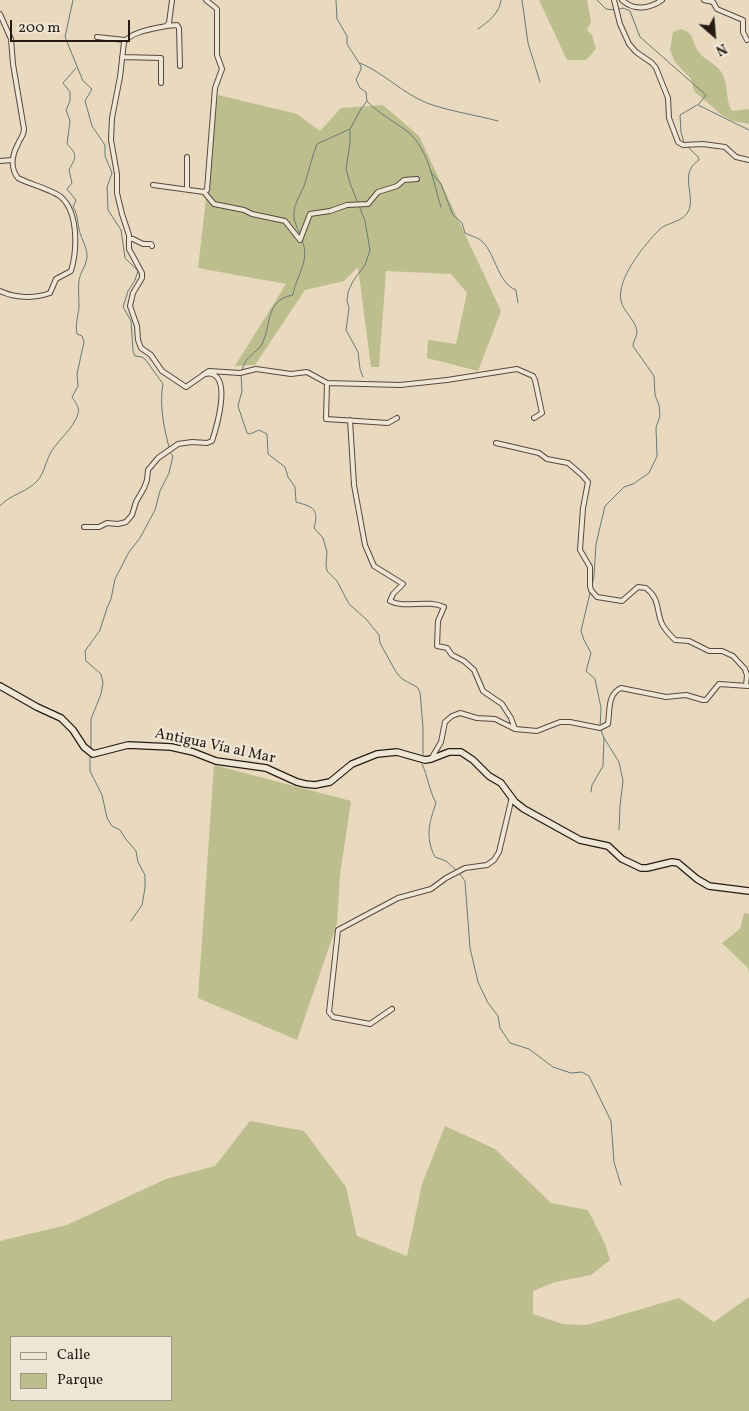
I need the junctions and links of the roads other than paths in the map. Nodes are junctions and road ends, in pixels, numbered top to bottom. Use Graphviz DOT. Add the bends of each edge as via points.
graph roads {
  1 [pos="172,0"];
  2 [pos="206,0"];
  3 [pos="614,0"];
  4 [pos="622,0"];
  5 [pos="662,0"];
  6 [pos="704,0"];
  7 [pos="0,14"];
  8 [pos="166,26"];
  9 [pos="97,37"];
  10 [pos="125,40"];
  11 [pos="748,40"];
  12 [pos="122,57"];
  13 [pos="180,66"];
  14 [pos="161,83"];
  15 [pos="187,157"];
  16 [pos="12,160"];
  17 [pos="749,160"];
  18 [pos="0,161"];
  19 [pos="417,179"];
  20 [pos="154,185"];
  21 [pos="189,190"];
  22 [pos="204,192"];
  23 [pos="130,239"];
  24 [pos="152,246"];
  25 [pos="0,291"];
  26 [pos="204,374"];
  27 [pos="327,382"];
  28 [pos="397,418"];
  29 [pos="534,418"];
  30 [pos="350,420"];
  31 [pos="496,443"];
  32 [pos="84,527"];
  33 [pos="0,686"];
  34 [pos="748,686"];
  35 [pos="515,729"];
  36 [pos="431,759"];
  37 [pos="512,797"];
  38 [pos="749,891"];
  39 [pos="392,1009"];
  1 -- 8 [label="street"];
  2 -- 22 [label="street" via="217,9 217,55 222,69 215,88 207,190"];
  3 -- 17 [label="street" via="624,35 636,52 656,68 668,98 669,118 680,144 725,147 736,157"];
  4 -- 5 [label="street" via="644,8"];
  6 -- 11 [label="street" via="743,20 743,32"];
  7 -- 16 [label="street" via="11,39 24,129"];
  8 -- 10 [label="street"];
  8 -- 13 [label="street" via="178,25"];
  9 -- 10 [label="street"];
  10 -- 12 [label="street"];
  12 -- 14 [label="street" via="161,58"];
  12 -- 23 [label="street" via="111,140 117,193"];
  15 -- 21 [label="street"];
  16 -- 18 [label="street"];
  16 -- 25 [label="street" via="18,178 64,200 76,242 71,271 56,278 50,293 15,297"];
  19 -- 22 [label="street" via="404,180 397,186 378,192 368,204 347,205 310,214 300,240 285,221 214,204"];
  20 -- 21 [label="street"];
  21 -- 22 [label="street"];
  23 -- 24 [label="street"];
  23 -- 26 [label="street" via="129,249 142,276 130,303 140,346 163,372 184,387"];
  26 -- 27 [label="street" via="256,369 290,374 304,372"];
  26 -- 32 [label="street" via="216,377 222,398 212,441 184,443 172,447 158,458 148,470 148,480 126,522"];
  27 -- 29 [label="street" via="400,385 517,369 536,380 542,413"];
  27 -- 30 [label="street" via="325,418"];
  28 -- 30 [label="street" via="388,422"];
  30 -- 35 [label="street" via="354,484 365,545 374,566 403,584 390,601 434,603 444,607 437,624 437,646 446,647 474,670 483,691 502,704"];
  31 -- 34 [label="street" via="568,463 588,482 580,550 590,567 590,586 594,594 622,601 638,587 646,588 653,594 663,625 675,640 689,641 708,651 722,651 732,656 745,668"];
  33 -- 36 [label="main road, Antigua Vía al Mar" via="61,718 93,754 128,744 171,747 216,761 266,768 305,784 330,782 360,760 382,753 397,752"];
  34 -- 35 [label="street" via="719,684 704,700 686,696 666,698 622,688 613,695 608,724 600,728 565,722 537,731"];
  35 -- 36 [label="street" via="495,719 456,714 445,722"];
  36 -- 37 [label="main road, Antigua Vía al Mar" via="449,752 461,752 501,783"];
  37 -- 38 [label="main road, Antigua Vía al Mar" via="532,814 580,840 608,846 631,864 648,868 678,862 709,886"];
  37 -- 39 [label="street" via="494,860 486,865 465,868 424,892 398,898 338,930 330,1015 370,1024"];
}
